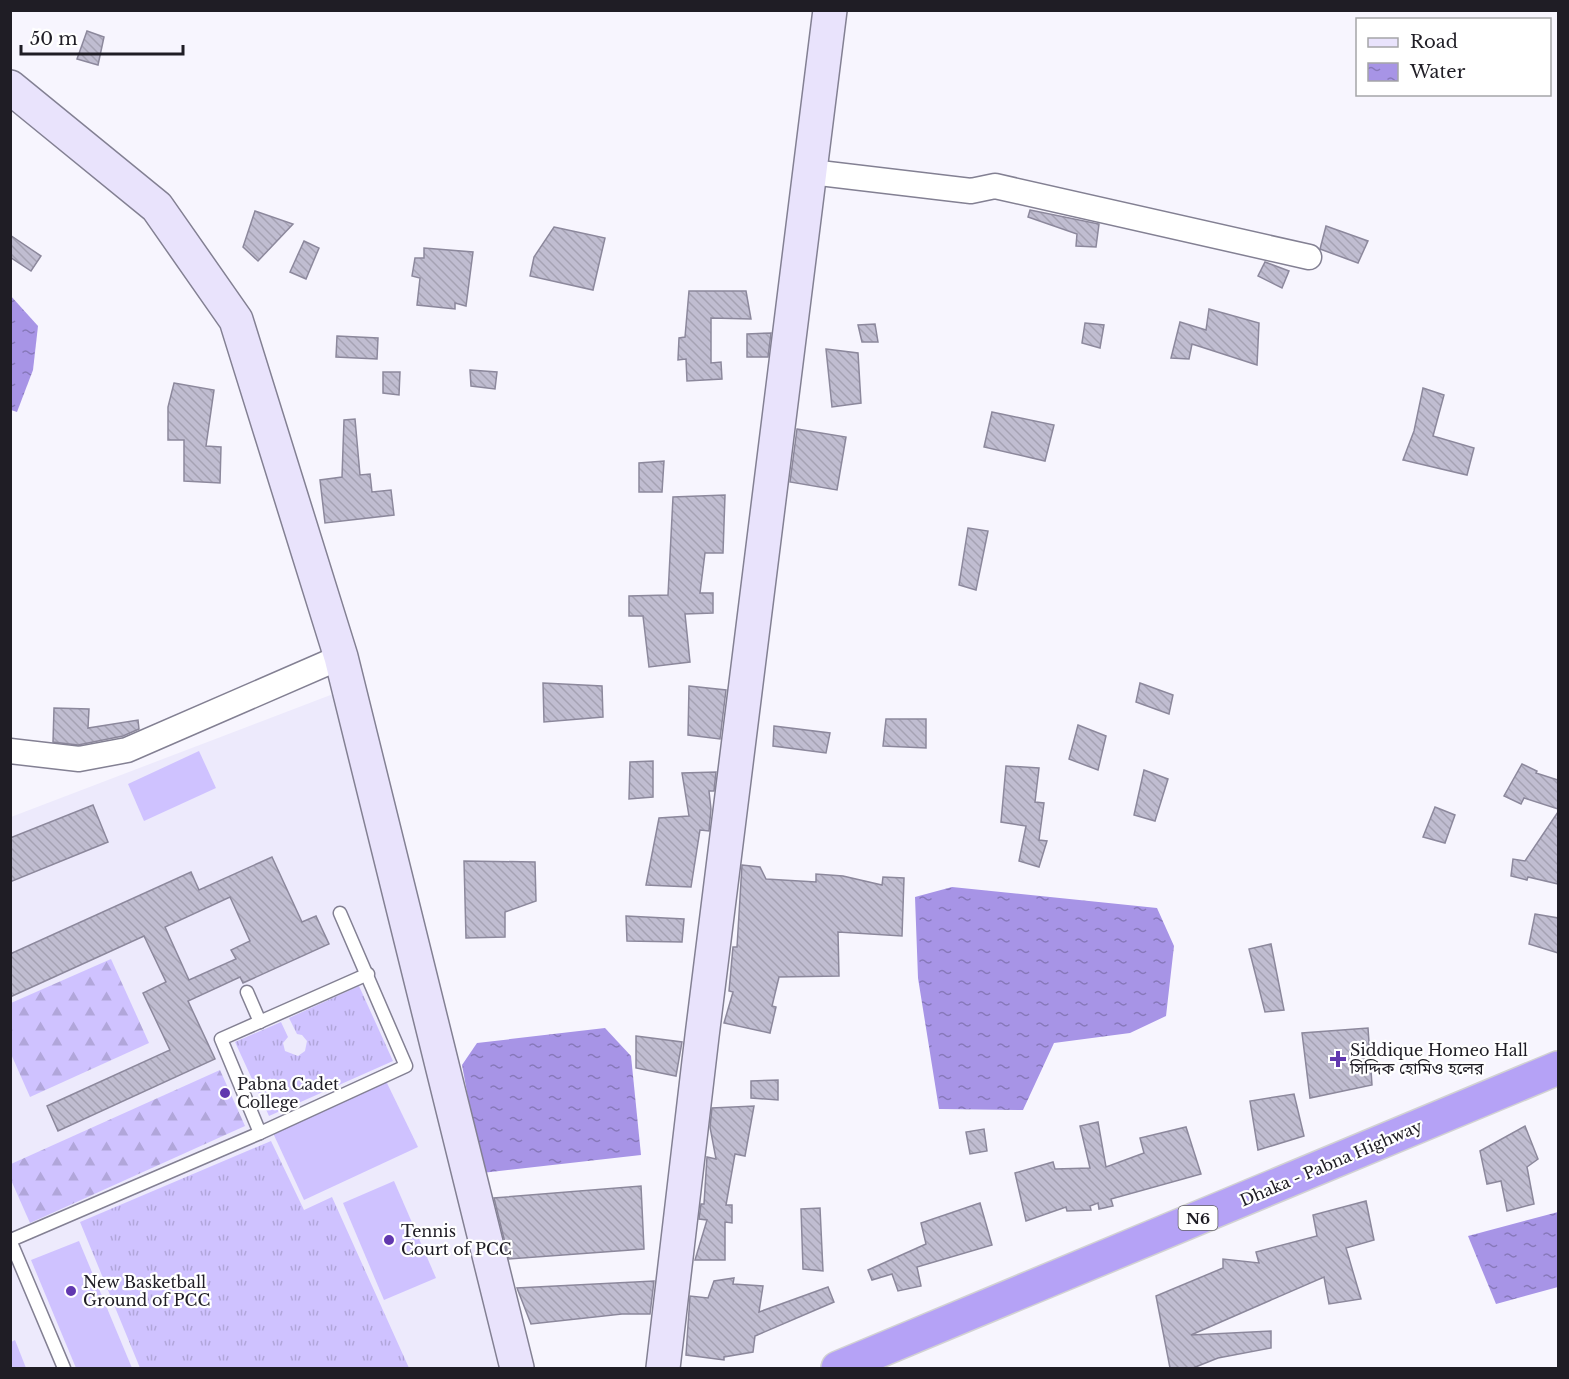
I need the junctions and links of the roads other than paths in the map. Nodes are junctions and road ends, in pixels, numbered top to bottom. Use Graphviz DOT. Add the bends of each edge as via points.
graph roads {
  1 [pos="830,10"];
  2 [pos="10,87"];
  3 [pos="811,172"];
  4 [pos="1309,257"];
  5 [pos="341,657"];
  6 [pos="10,751"];
  7 [pos="340,913"];
  8 [pos="368,974"];
  9 [pos="247,992"];
  10 [pos="260,1022"];
  11 [pos="1558,1068"];
  12 [pos="260,1133"];
  13 [pos="10,1240"];
  14 [pos="64,1368"];
  15 [pos="518,1368"];
  16 [pos="663,1368"];
  17 [pos="838,1368"];
  1 -- 3 [label="street"];
  2 -- 5 [label="street" via="157,207 236,320"];
  3 -- 4 [label="street" via="971,191 995,186"];
  3 -- 16 [label="street"];
  5 -- 6 [label="street" via="127,750 79,759"];
  5 -- 15 [label="street"];
  7 -- 8 [label="lane"];
  8 -- 10 [label="lane"];
  8 -- 12 [label="lane" via="406,1065"];
  9 -- 10 [label="lane"];
  10 -- 12 [label="lane" via="221,1039"];
  11 -- 17 [label="highway, Dhaka - Pabna Highway / N6"];
  12 -- 13 [label="lane"];
  13 -- 14 [label="lane"];
}
